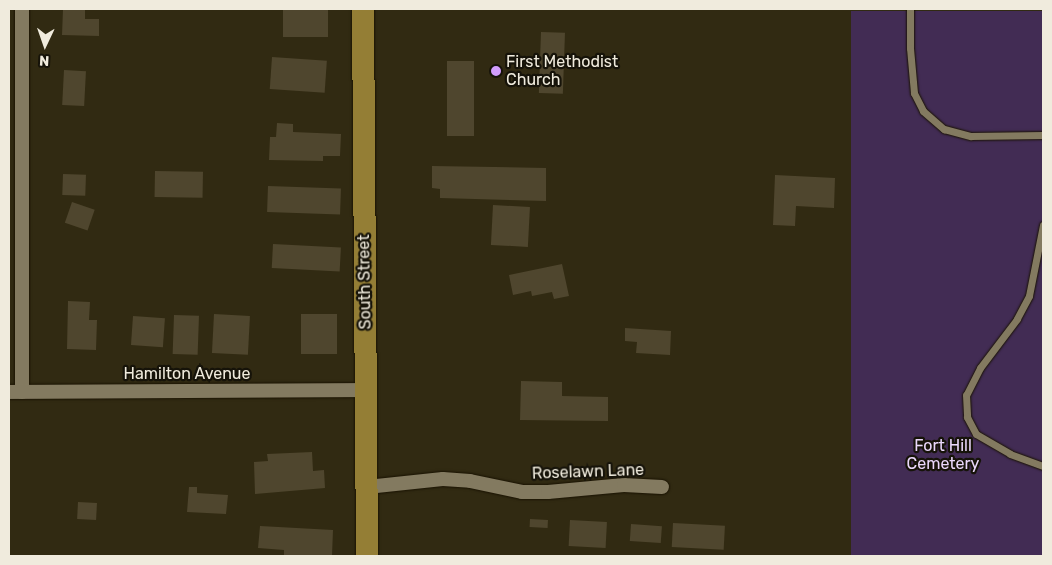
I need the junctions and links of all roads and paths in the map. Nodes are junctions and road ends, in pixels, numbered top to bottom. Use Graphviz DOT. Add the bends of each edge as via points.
graph roads {
  1 [pos="22,9"];
  2 [pos="363,9"];
  3 [pos="910,9"];
  4 [pos="1043,135"];
  5 [pos="1043,226"];
  6 [pos="1041,249"];
  7 [pos="366,390"];
  8 [pos="15,392"];
  9 [pos="1043,466"];
  10 [pos="367,487"];
  11 [pos="662,487"];
  12 [pos="367,556"];
  1 -- 8 [label="street"];
  2 -- 7 [label="main road, South Street"];
  3 -- 4 [label="lane" via="914,93 923,111 944,129 971,136"];
  5 -- 6 [label="lane"];
  6 -- 9 [label="lane" via="1029,296 1017,319 980,368 966,395 966,402 967,416 976,434 1010,454"];
  7 -- 8 [label="street, Hamilton Avenue"];
  7 -- 10 [label="main road, South Street"];
  10 -- 11 [label="street, Roselawn Lane" via="443,479 470,480 522,492 624,485"];
  10 -- 12 [label="main road, South Street"];
}
